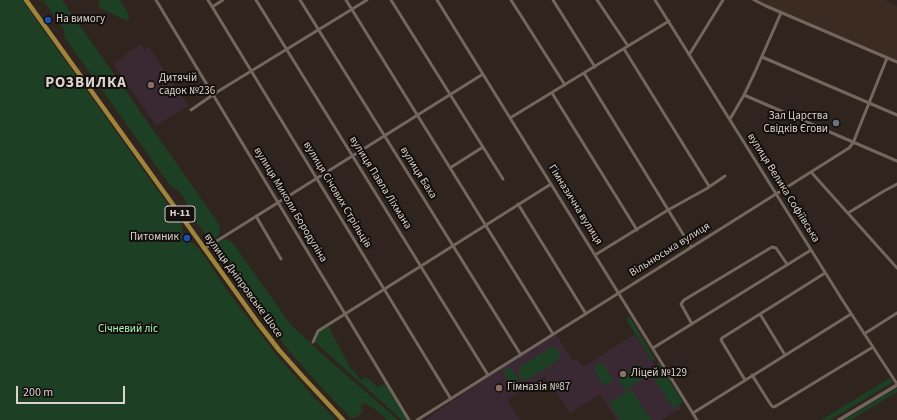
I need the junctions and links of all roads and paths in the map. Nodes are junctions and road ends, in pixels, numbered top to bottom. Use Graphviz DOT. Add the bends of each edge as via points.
graph roads {
  1 [pos="26,0"];
  2 [pos="156,0"];
  3 [pos="208,0"];
  4 [pos="223,0"];
  5 [pos="256,0"];
  6 [pos="300,0"];
  7 [pos="346,0"];
  8 [pos="367,0"];
  9 [pos="391,0"];
  10 [pos="437,0"];
  11 [pos="511,0"];
  12 [pos="553,0"];
  13 [pos="597,0"];
  14 [pos="655,0"];
  15 [pos="723,0"];
  16 [pos="754,0"];
  17 [pos="212,7"];
  18 [pos="352,9"];
  19 [pos="781,13"];
  20 [pos="668,21"];
  21 [pos="319,30"];
  22 [pos="628,46"];
  23 [pos="624,48"];
  24 [pos="287,50"];
  25 [pos="689,54"];
  26 [pos="762,57"];
  27 [pos="887,58"];
  28 [pos="897,62"];
  29 [pos="595,66"];
  30 [pos="252,71"];
  31 [pos="584,73"];
  32 [pos="482,74"];
  33 [pos="565,85"];
  34 [pos="552,93"];
  35 [pos="450,94"];
  36 [pos="213,95"];
  37 [pos="744,95"];
  38 [pos="869,103"];
  39 [pos="191,110"];
  40 [pos="417,115"];
  41 [pos="897,115"];
  42 [pos="510,118"];
  43 [pos="730,120"];
  44 [pos="384,136"];
  45 [pos="854,143"];
  46 [pos="483,147"];
  47 [pos="352,156"];
  48 [pos="897,161"];
  49 [pos="450,168"];
  50 [pos="811,172"];
  51 [pos="725,176"];
  52 [pos="317,178"];
  53 [pos="503,179"];
  54 [pos="551,184"];
  55 [pos="710,186"];
  56 [pos="896,186"];
  57 [pos="776,194"];
  58 [pos="278,202"];
  59 [pos="518,204"];
  60 [pos="668,210"];
  61 [pos="848,213"];
  62 [pos="256,216"];
  63 [pos="486,225"];
  64 [pos="637,230"];
  65 [pos="453,246"];
  66 [pos="691,247"];
  67 [pos="204,249"];
  68 [pos="810,250"];
  69 [pos="595,255"];
  70 [pos="281,259"];
  71 [pos="787,264"];
  72 [pos="421,266"];
  73 [pos="897,268"];
  74 [pos="825,274"];
  75 [pos="385,289"];
  76 [pos="618,293"];
  77 [pos="897,312"];
  78 [pos="346,314"];
  79 [pos="586,314"];
  80 [pos="760,314"];
  81 [pos="851,314"];
  82 [pos="692,324"];
  83 [pos="553,334"];
  84 [pos="864,334"];
  85 [pos="313,342"];
  86 [pos="873,347"];
  87 [pos="653,348"];
  88 [pos="521,355"];
  89 [pos="785,355"];
  90 [pos="488,375"];
  91 [pos="752,375"];
  92 [pos="745,380"];
  93 [pos="897,385"];
  94 [pos="451,398"];
  95 [pos="693,413"];
  96 [pos="343,420"];
  97 [pos="410,420"];
  98 [pos="417,420"];
  99 [pos="697,420"];
  100 [pos="838,420"];
  1 -- 67 [label="main road, вулиця Дніпровське Шосе / Н-11"];
  2 -- 36 [label="street, вулиця Миколи Бородуліна"];
  3 -- 17 [label="street, вулиця Січових Стрільців"];
  4 -- 17 [label="street"];
  5 -- 24 [label="street, вулиця Павла Ліхмана"];
  6 -- 21 [label="street, вулиця Баха"];
  7 -- 18 [label="street"];
  8 -- 18 [label="street"];
  9 -- 35 [label="street"];
  10 -- 32 [label="street, Гімназична вулиця"];
  11 -- 33 [label="street"];
  12 -- 29 [label="street"];
  13 -- 22 [label="street"];
  14 -- 20 [label="street, вулиця Велика Софіївська"];
  15 -- 25 [label="street"];
  16 -- 19 [label="street"];
  17 -- 30 [label="street, вулиця Січових Стрільців"];
  18 -- 21 [label="street"];
  18 -- 40 [label="street"];
  19 -- 26 [label="street"];
  19 -- 27 [label="street"];
  20 -- 22 [label="street"];
  20 -- 25 [label="street, вулиця Велика Софіївська"];
  21 -- 24 [label="street"];
  21 -- 44 [label="street, вулиця Баха"];
  22 -- 23 [label="street"];
  23 -- 29 [label="street"];
  23 -- 55 [label="street"];
  24 -- 30 [label="street"];
  24 -- 47 [label="street, вулиця Павла Ліхмана"];
  25 -- 43 [label="street, вулиця Велика Софіївська"];
  26 -- 37 [label="street"];
  26 -- 38 [label="street"];
  27 -- 28 [label="street"];
  27 -- 38 [label="street"];
  29 -- 31 [label="street"];
  30 -- 36 [label="street"];
  30 -- 52 [label="street, вулиця Січових Стрільців"];
  31 -- 33 [label="street"];
  31 -- 60 [label="street"];
  32 -- 35 [label="street"];
  32 -- 42 [label="street, Гімназична вулиця"];
  33 -- 34 [label="street"];
  34 -- 42 [label="street"];
  34 -- 64 [label="street"];
  35 -- 40 [label="street"];
  35 -- 46 [label="street"];
  36 -- 39 [label="street"];
  36 -- 58 [label="street, вулиця Миколи Бородуліна"];
  37 -- 43 [label="street"];
  37 -- 45 [label="street"];
  38 -- 41 [label="street"];
  38 -- 45 [label="street"];
  40 -- 44 [label="street"];
  40 -- 49 [label="street"];
  42 -- 54 [label="street, Гімназична вулиця"];
  43 -- 57 [label="street, вулиця Велика Софіївська"];
  44 -- 47 [label="street"];
  44 -- 65 [label="street, вулиця Баха"];
  45 -- 48 [label="street"];
  45 -- 50 [label="street, Вільнюська вулиця"];
  46 -- 49 [label="street"];
  46 -- 53 [label="street"];
  47 -- 52 [label="street"];
  47 -- 72 [label="street, вулиця Павла Ліхмана"];
  49 -- 63 [label="street"];
  50 -- 57 [label="street, Вільнюська вулиця"];
  50 -- 61 [label="street"];
  51 -- 55 [label="street"];
  52 -- 58 [label="street"];
  52 -- 75 [label="street, вулиця Січових Стрільців"];
  54 -- 59 [label="street"];
  54 -- 69 [label="street, Гімназична вулиця"];
  55 -- 60 [label="street"];
  56 -- 61 [label="street"];
  57 -- 66 [label="street, Вільнюська вулиця"];
  57 -- 68 [label="street, вулиця Велика Софіївська"];
  58 -- 62 [label="street"];
  58 -- 78 [label="street, вулиця Миколи Бородуліна"];
  59 -- 63 [label="street"];
  59 -- 79 [label="street"];
  60 -- 64 [label="street"];
  60 -- 66 [label="street"];
  61 -- 73 [label="street"];
  62 -- 67 [label="street"];
  62 -- 70 [label="street"];
  63 -- 65 [label="street"];
  63 -- 83 [label="street"];
  64 -- 69 [label="street"];
  65 -- 72 [label="street"];
  65 -- 88 [label="street, вулиця Баха"];
  66 -- 76 [label="street, Вільнюська вулиця"];
  67 -- 96 [label="main road, вулиця Дніпровське Шосе / Н-11" via="279,350"];
  68 -- 71 [label="street"];
  68 -- 74 [label="street, вулиця Велика Софіївська"];
  69 -- 76 [label="street, Гімназична вулиця"];
  71 -- 82 [label="street"];
  71 -- 82 [label="street" via="776,248 772,247 684,300 681,304"];
  72 -- 75 [label="street"];
  72 -- 90 [label="street, вулиця Павла Ліхмана"];
  74 -- 80 [label="street"];
  74 -- 81 [label="street, вулиця Велика Софіївська"];
  75 -- 78 [label="street"];
  75 -- 94 [label="street, вулиця Січових Стрільців"];
  76 -- 79 [label="street, Вільнюська вулиця"];
  76 -- 87 [label="street, Гімназична вулиця"];
  77 -- 84 [label="street"];
  78 -- 85 [label="street" via="318,332"];
  78 -- 97 [label="street, вулиця Миколи Бородуліна"];
  79 -- 83 [label="street, Вільнюська вулиця"];
  80 -- 89 [label="street"];
  80 -- 92 [label="street" via="721,339"];
  81 -- 84 [label="street, вулиця Велика Софіївська"];
  81 -- 89 [label="street"];
  82 -- 87 [label="street"];
  83 -- 88 [label="street, Вільнюська вулиця"];
  84 -- 86 [label="street, вулиця Велика Софіївська"];
  86 -- 91 [label="street" via="773,407"];
  86 -- 93 [label="street, вулиця Велика Софіївська"];
  87 -- 95 [label="street, Гімназична вулиця"];
  88 -- 90 [label="street, Вільнюська вулиця"];
  89 -- 91 [label="street"];
  90 -- 94 [label="street, Вільнюська вулиця"];
  91 -- 92 [label="street"];
  92 -- 95 [label="street"];
  93 -- 100 [label="street"];
  94 -- 98 [label="street, Вільнюська вулиця"];
  95 -- 99 [label="street, Гімназична вулиця"];
}
